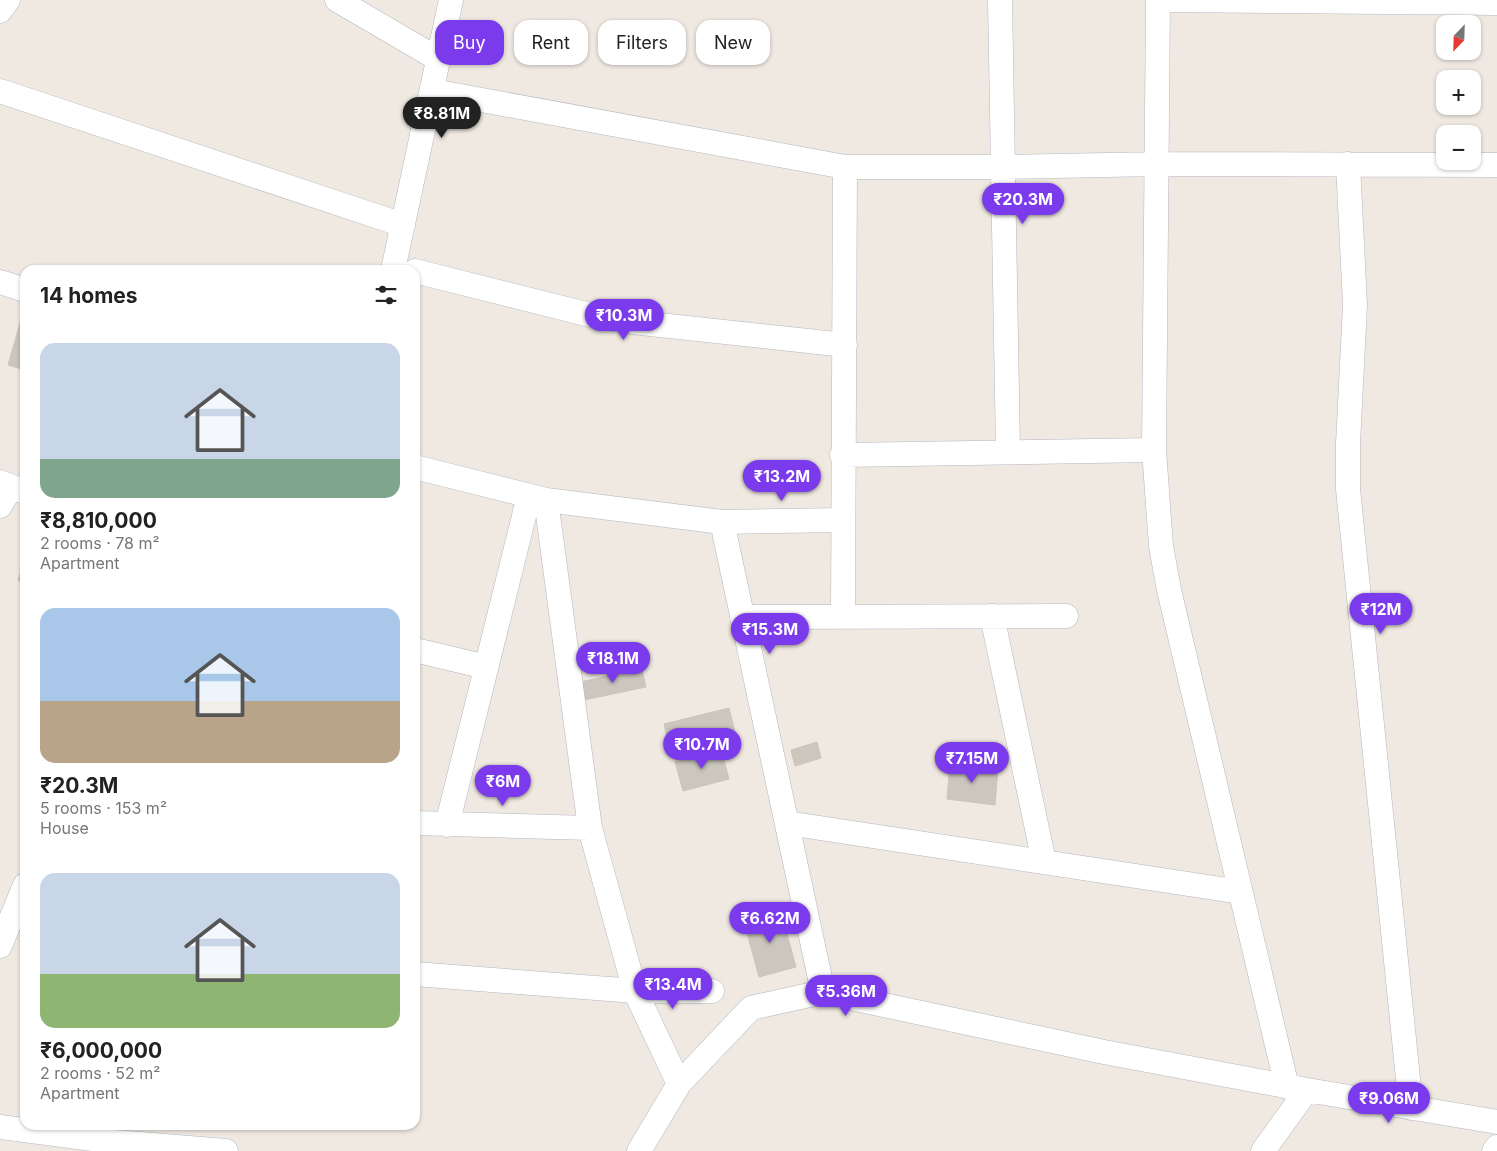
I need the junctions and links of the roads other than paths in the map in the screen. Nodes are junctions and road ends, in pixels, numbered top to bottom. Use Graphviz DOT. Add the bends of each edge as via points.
graph roads {
  1 [pos="8,0"];
  2 [pos="337,0"];
  3 [pos="451,0"];
  4 [pos="1000,0"];
  5 [pos="1160,0"];
  6 [pos="1497,3"];
  7 [pos="0,12"];
  8 [pos="447,20"];
  9 [pos="435,57"];
  10 [pos="437,65"];
  11 [pos="0,91"];
  12 [pos="433,91"];
  13 [pos="1158,164"];
  14 [pos="1348,164"];
  15 [pos="1497,165"];
  16 [pos="845,167"];
  17 [pos="1003,167"];
  18 [pos="403,225"];
  19 [pos="403,265"];
  20 [pos="420,273"];
  21 [pos="0,282"];
  22 [pos="20,288"];
  23 [pos="845,345"];
  24 [pos="1154,450"];
  25 [pos="1008,451"];
  26 [pos="842,455"];
  27 [pos="420,468"];
  28 [pos="538,498"];
  29 [pos="844,520"];
  30 [pos="722,522"];
  31 [pos="843,616"];
  32 [pos="992,616"];
  33 [pos="1066,616"];
  34 [pos="742,617"];
  35 [pos="420,651"];
  36 [pos="486,667"];
  37 [pos="420,823"];
  38 [pos="787,823"];
  39 [pos="447,825"];
  40 [pos="590,828"];
  41 [pos="1044,862"];
  42 [pos="1240,892"];
  43 [pos="20,897"];
  44 [pos="0,946"];
  45 [pos="420,974"];
  46 [pos="635,991"];
  47 [pos="712,991"];
  48 [pos="823,992"];
  49 [pos="679,1084"];
  50 [pos="1297,1089"];
  51 [pos="1411,1108"];
  52 [pos="1497,1122"];
  53 [pos="0,1127"];
  54 [pos="20,1129"];
  55 [pos="29,1130"];
  56 [pos="116,1139"];
  57 [pos="1497,1147"];
  58 [pos="226,1151"];
  59 [pos="639,1151"];
  60 [pos="1264,1151"];
  61 [pos="1494,1151"];
  1 -- 7 [label="street"];
  2 -- 9 [label="street"];
  3 -- 8 [label="street"];
  4 -- 17 [label="street"];
  5 -- 6 [label="street"];
  5 -- 13 [label="street"];
  10 -- 12 [label="street"];
  11 -- 18 [label="street"];
  12 -- 16 [label="street"];
  12 -- 18 [label="street"];
  13 -- 14 [label="street"];
  13 -- 17 [label="street"];
  13 -- 24 [label="street"];
  14 -- 15 [label="street"];
  14 -- 51 [label="street" via="1355,305 1348,489"];
  16 -- 17 [label="street"];
  16 -- 23 [label="street"];
  17 -- 25 [label="street"];
  18 -- 19 [label="street"];
  20 -- 23 [label="street" via="594,316"];
  21 -- 22 [label="street"];
  23 -- 26 [label="street"];
  24 -- 25 [label="street"];
  24 -- 42 [label="street" via="1164,569"];
  25 -- 26 [label="street"];
  26 -- 29 [label="street"];
  27 -- 28 [label="street"];
  28 -- 30 [label="street"];
  28 -- 36 [label="street"];
  28 -- 40 [label="street"];
  29 -- 30 [label="street"];
  29 -- 31 [label="street"];
  30 -- 34 [label="street"];
  31 -- 32 [label="street"];
  31 -- 34 [label="street"];
  32 -- 33 [label="street"];
  32 -- 41 [label="street"];
  34 -- 38 [label="street"];
  35 -- 36 [label="street"];
  36 -- 39 [label="street"];
  37 -- 39 [label="street"];
  38 -- 41 [label="street"];
  38 -- 48 [label="street"];
  39 -- 40 [label="street"];
  40 -- 46 [label="street"];
  41 -- 42 [label="street"];
  42 -- 50 [label="street"];
  43 -- 44 [label="street"];
  45 -- 46 [label="street"];
  46 -- 47 [label="street"];
  46 -- 49 [label="street"];
  48 -- 49 [label="street" via="751,1008"];
  48 -- 50 [label="street"];
  49 -- 59 [label="street"];
  50 -- 51 [label="street"];
  50 -- 60 [label="street"];
  51 -- 52 [label="street"];
  53 -- 54 [label="street"];
  55 -- 56 [label="street"];
  56 -- 58 [label="street"];
  57 -- 61 [label="street"];
}
